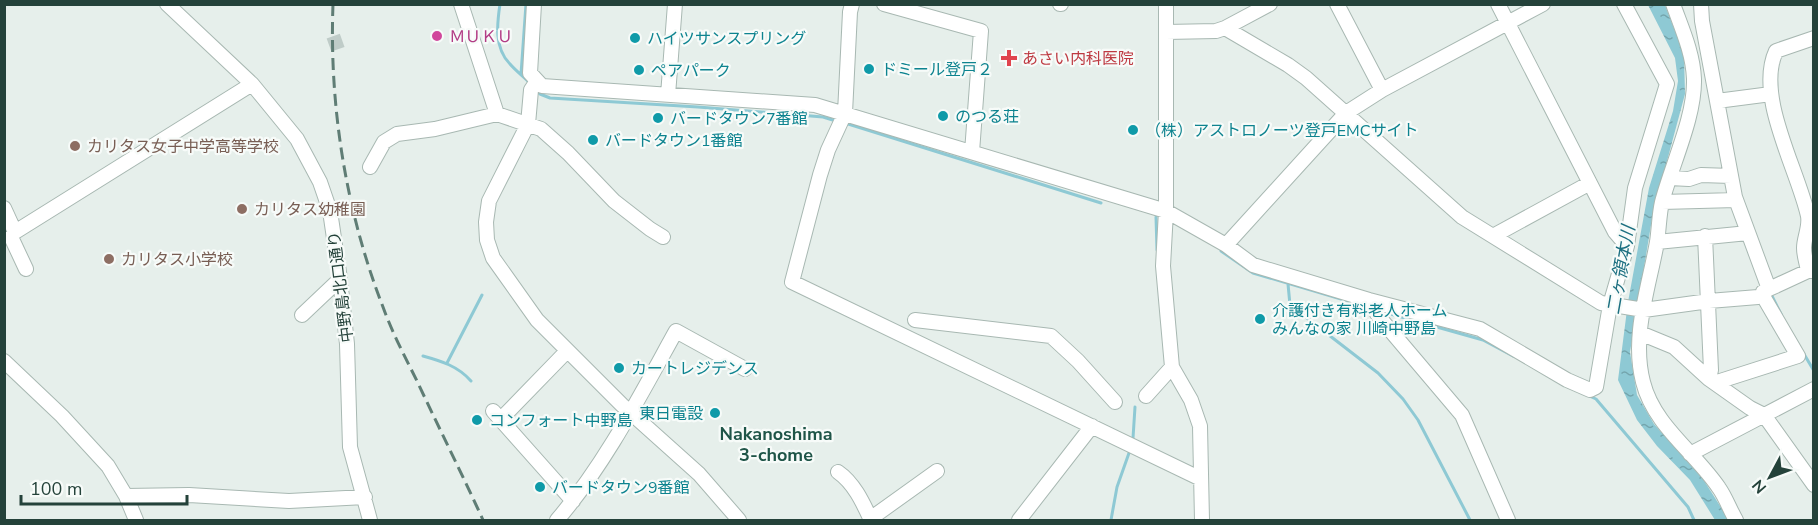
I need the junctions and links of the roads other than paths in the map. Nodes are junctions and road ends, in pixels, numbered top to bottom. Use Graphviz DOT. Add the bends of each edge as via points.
graph roads {
  1 [pos="167,4"];
  2 [pos="461,4"];
  3 [pos="534,4"];
  4 [pos="675,4"];
  5 [pos="852,4"];
  6 [pos="884,4"];
  7 [pos="1166,4"];
  8 [pos="1270,4"];
  9 [pos="1337,4"];
  10 [pos="1498,4"];
  11 [pos="1543,4"];
  12 [pos="1624,4"];
  13 [pos="1673,4"];
  14 [pos="1701,4"];
  15 [pos="1508,23"];
  16 [pos="1225,28"];
  17 [pos="1166,32"];
  18 [pos="1814,38"];
  19 [pos="537,81"];
  20 [pos="252,84"];
  21 [pos="1382,90"];
  22 [pos="1771,93"];
  23 [pos="668,95"];
  24 [pos="1717,101"];
  25 [pos="845,113"];
  26 [pos="1346,113"];
  27 [pos="497,114"];
  28 [pos="528,124"];
  29 [pos="972,152"];
  30 [pos="370,167"];
  31 [pos="1731,176"];
  32 [pos="1670,178"];
  33 [pos="1590,183"];
  34 [pos="1736,200"];
  35 [pos="1662,202"];
  36 [pos="4,208"];
  37 [pos="1166,211"];
  38 [pos="15,232"];
  39 [pos="1748,233"];
  40 [pos="1493,236"];
  41 [pos="1705,236"];
  42 [pos="663,237"];
  43 [pos="1657,242"];
  44 [pos="1226,245"];
  45 [pos="1627,246"];
  46 [pos="26,269"];
  47 [pos="1811,271"];
  48 [pos="340,279"];
  49 [pos="1766,292"];
  50 [pos="1369,300"];
  51 [pos="1708,301"];
  52 [pos="1613,306"];
  53 [pos="1642,310"];
  54 [pos="302,315"];
  55 [pos="915,320"];
  56 [pos="1640,333"];
  57 [pos="567,351"];
  58 [pos="4,361"];
  59 [pos="1172,367"];
  60 [pos="745,369"];
  61 [pos="1713,380"];
  62 [pos="1814,389"];
  63 [pos="1146,396"];
  64 [pos="1115,402"];
  65 [pos="631,411"];
  66 [pos="1764,415"];
  67 [pos="1092,426"];
  68 [pos="1690,454"];
  69 [pos="838,471"];
  70 [pos="938,471"];
  71 [pos="1201,479"];
  72 [pos="1814,485"];
  73 [pos="126,496"];
  74 [pos="364,497"];
  75 [pos="573,501"];
  76 [pos="136,520"];
  77 [pos="370,520"];
  78 [pos="557,520"];
  79 [pos="739,520"];
  80 [pos="871,520"];
  81 [pos="1019,520"];
  82 [pos="1202,520"];
  83 [pos="1508,520"];
  84 [pos="1736,520"];
  1 -- 20 [label="street, 中野島北口通り"];
  2 -- 27 [label="street"];
  3 -- 19 [label="street" via="530,73"];
  4 -- 23 [label="street"];
  5 -- 25 [label="street"];
  6 -- 29 [label="street" via="981,31"];
  7 -- 17 [label="street"];
  8 -- 16 [label="street"];
  9 -- 21 [label="street"];
  10 -- 15 [label="street"];
  11 -- 15 [label="street"];
  12 -- 45 [label="street" via="1667,84 1635,188"];
  13 -- 32 [label="street" via="1692,60 1694,81 1692,102"];
  14 -- 24 [label="street"];
  15 -- 21 [label="street"];
  15 -- 33 [label="street"];
  16 -- 17 [label="street"];
  16 -- 26 [label="street" via="1288,65"];
  17 -- 37 [label="street"];
  18 -- 22 [label="street" via="1776,51 1771,63"];
  19 -- 23 [label="street" via="542,86"];
  19 -- 28 [label="street" via="531,90"];
  20 -- 38 [label="street"];
  20 -- 48 [label="street, 中野島北口通り" via="297,139 320,182 330,211"];
  21 -- 26 [label="street"];
  22 -- 24 [label="street"];
  22 -- 47 [label="street" via="1809,219 1804,247"];
  23 -- 25 [label="street" via="815,105"];
  24 -- 31 [label="street"];
  25 -- 29 [label="street"];
  25 -- 67 [label="street" via="819,175 792,282"];
  26 -- 40 [label="street" via="1462,218"];
  26 -- 44 [label="street"];
  27 -- 28 [label="street"];
  27 -- 30 [label="street" via="438,129 397,134 384,142"];
  28 -- 42 [label="street" via="541,129 614,201"];
  28 -- 57 [label="street" via="489,201 487,240 493,258 537,320"];
  29 -- 37 [label="street"];
  31 -- 32 [label="street"];
  31 -- 34 [label="street"];
  32 -- 35 [label="street"];
  33 -- 40 [label="street"];
  33 -- 45 [label="street" via="1615,232"];
  34 -- 35 [label="street"];
  34 -- 39 [label="street"];
  35 -- 43 [label="street"];
  36 -- 38 [label="street"];
  37 -- 44 [label="street"];
  37 -- 59 [label="street" via="1163,266"];
  38 -- 46 [label="street" via="11,237"];
  39 -- 41 [label="street"];
  39 -- 49 [label="street"];
  40 -- 52 [label="street" via="1601,303"];
  41 -- 43 [label="street"];
  41 -- 51 [label="street"];
  43 -- 53 [label="street"];
  44 -- 50 [label="street" via="1253,265"];
  45 -- 52 [label="street"];
  47 -- 49 [label="street"];
  48 -- 54 [label="street"];
  48 -- 74 [label="street, 中野島北口通り" via="347,344 350,447"];
  49 -- 51 [label="street"];
  49 -- 61 [label="street" via="1798,356"];
  50 -- 52 [label="street" via="1480,328 1590,390 1596,387"];
  50 -- 83 [label="street" via="1462,415"];
  51 -- 53 [label="street"];
  51 -- 61 [label="street"];
  52 -- 53 [label="street"];
  53 -- 56 [label="street"];
  55 -- 64 [label="street" via="1051,336"];
  56 -- 61 [label="street" via="1674,347"];
  56 -- 68 [label="street" via="1638,354 1643,383 1653,408"];
  57 -- 65 [label="street"];
  57 -- 75 [label="street" via="496,415"];
  58 -- 73 [label="street" via="108,466"];
  59 -- 63 [label="street"];
  59 -- 71 [label="street" via="1191,400 1200,426"];
  60 -- 65 [label="street" via="676,331"];
  61 -- 66 [label="street"];
  62 -- 66 [label="street"];
  65 -- 75 [label="street"];
  65 -- 79 [label="street" via="699,474"];
  66 -- 68 [label="street"];
  66 -- 72 [label="street"];
  67 -- 71 [label="street"];
  67 -- 81 [label="street"];
  68 -- 84 [label="street" via="1719,488"];
  69 -- 80 [label="street" via="851,484"];
  70 -- 80 [label="street"];
  71 -- 82 [label="street"];
  73 -- 74 [label="street" via="289,501"];
  73 -- 76 [label="street"];
  74 -- 77 [label="street, 中野島北口通り"];
  75 -- 78 [label="street"];
}
